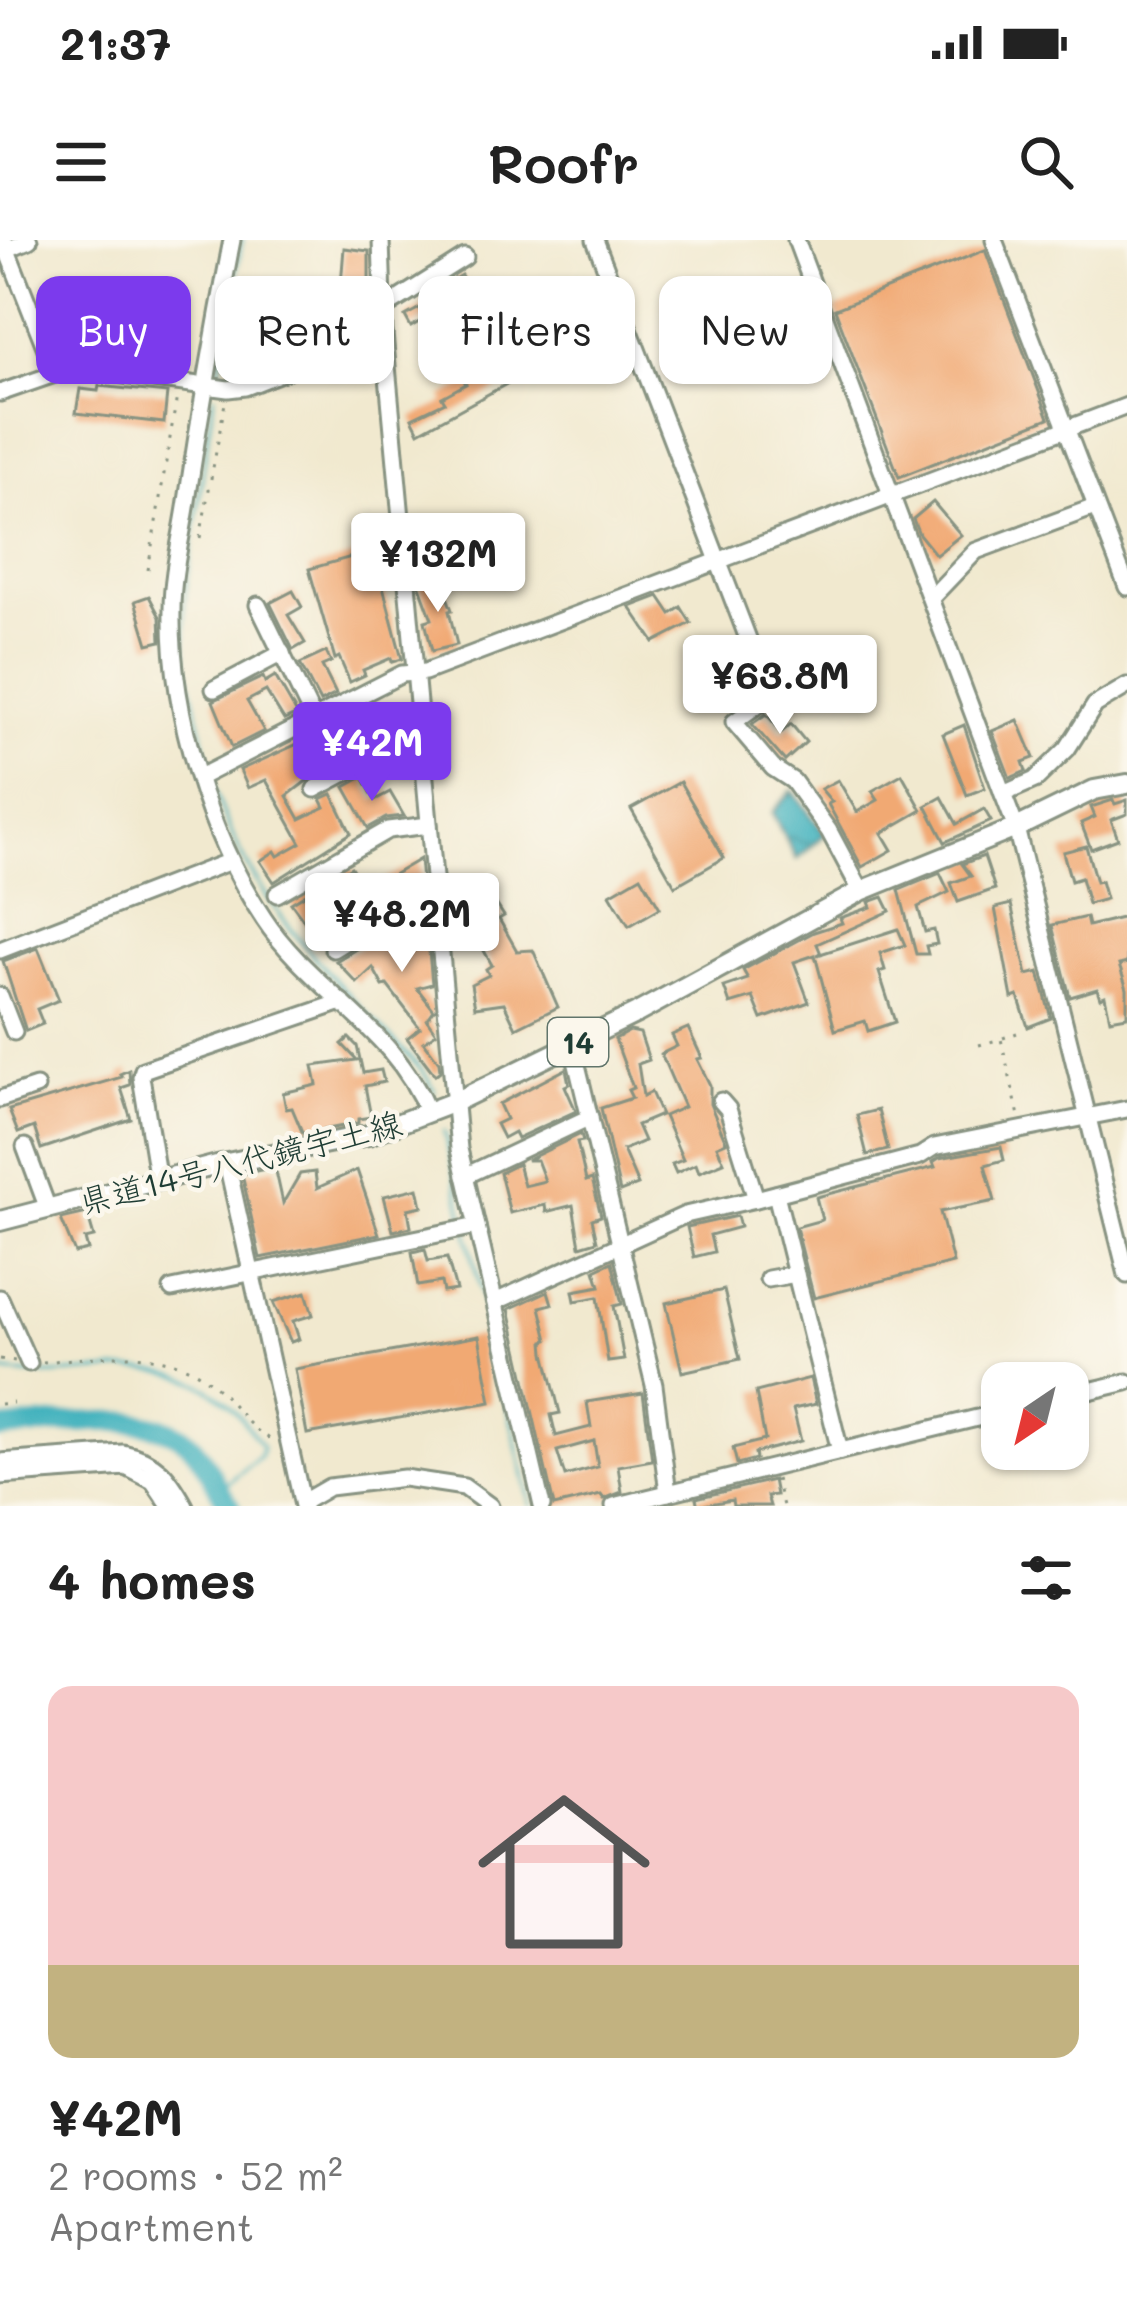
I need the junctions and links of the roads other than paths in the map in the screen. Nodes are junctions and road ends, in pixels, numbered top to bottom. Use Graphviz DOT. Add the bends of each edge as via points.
graph roads {
  1 [pos="29,240"];
  2 [pos="232,240"];
  3 [pos="595,240"];
  4 [pos="796,240"];
  5 [pos="997,241"];
  6 [pos="386,242"];
  7 [pos="5,244"];
  8 [pos="465,257"];
  9 [pos="385,276"];
  10 [pos="394,302"];
  11 [pos="36,323"];
  12 [pos="36,379"];
  13 [pos="191,384"];
  14 [pos="253,384"];
  15 [pos="389,384"];
  16 [pos="217,388"];
  17 [pos="0,393"];
  18 [pos="1127,406"];
  19 [pos="1065,429"];
  20 [pos="892,493"];
  21 [pos="1095,507"];
  22 [pos="716,559"];
  23 [pos="1127,587"];
  24 [pos="932,598"];
  25 [pos="258,605"];
  26 [pos="282,653"];
  27 [pos="415,672"];
  28 [pos="1127,686"];
  29 [pos="214,688"];
  30 [pos="314,720"];
  31 [pos="421,733"];
  32 [pos="211,772"];
  33 [pos="1127,784"];
  34 [pos="315,789"];
  35 [pos="1003,794"];
  36 [pos="429,825"];
  37 [pos="1016,827"];
  38 [pos="229,862"];
  39 [pos="435,887"];
  40 [pos="861,891"];
  41 [pos="277,894"];
  42 [pos="333,949"];
  43 [pos="0,950"];
  44 [pos="0,996"];
  45 [pos="342,1002"];
  46 [pos="14,1032"];
  47 [pos="572,1044"];
  48 [pos="36,1087"];
  49 [pos="0,1099"];
  50 [pos="722,1101"];
  51 [pos="457,1102"];
  52 [pos="1127,1109"];
  53 [pos="428,1112"];
  54 [pos="590,1117"];
  55 [pos="1090,1117"];
  56 [pos="25,1148"];
  57 [pos="227,1162"];
  58 [pos="464,1176"];
  59 [pos="158,1181"];
  60 [pos="776,1194"];
  61 [pos="756,1199"];
  62 [pos="48,1209"];
  63 [pos="0,1220"];
  64 [pos="475,1226"];
  65 [pos="621,1243"];
  66 [pos="250,1271"];
  67 [pos="796,1274"];
  68 [pos="1127,1275"];
  69 [pos="768,1280"];
  70 [pos="172,1288"];
  71 [pos="0,1298"];
  72 [pos="495,1303"];
  73 [pos="29,1363"];
  74 [pos="1127,1382"];
  75 [pos="1089,1391"];
  76 [pos="981,1417"];
  77 [pos="840,1451"];
  78 [pos="0,1462"];
  79 [pos="0,1476"];
  80 [pos="668,1493"];
  81 [pos="303,1504"];
  82 [pos="170,1506"];
  83 [pos="185,1506"];
  84 [pos="490,1506"];
  85 [pos="542,1506"];
  86 [pos="614,1506"];
  1 -- 7 [label="street"];
  2 -- 16 [label="street"];
  3 -- 22 [label="street"];
  4 -- 20 [label="street"];
  5 -- 19 [label="street"];
  6 -- 9 [label="street"];
  7 -- 11 [label="street"];
  8 -- 10 [label="street"];
  12 -- 17 [label="street"];
  13 -- 16 [label="street"];
  14 -- 16 [label="street"];
  15 -- 27 [label="street"];
  16 -- 32 [label="street" via="171,605 174,661"];
  18 -- 19 [label="street"];
  19 -- 20 [label="street"];
  19 -- 21 [label="street"];
  20 -- 22 [label="street"];
  20 -- 24 [label="street"];
  21 -- 23 [label="street"];
  21 -- 24 [label="street" via="976,551"];
  22 -- 27 [label="street"];
  22 -- 40 [label="street" via="770,696 734,722 793,781"];
  24 -- 35 [label="street"];
  25 -- 26 [label="street"];
  26 -- 29 [label="street"];
  26 -- 30 [label="street"];
  27 -- 30 [label="street"];
  27 -- 31 [label="street"];
  28 -- 35 [label="street" via="1095,705 1067,749 1034,780"];
  30 -- 32 [label="street"];
  31 -- 34 [label="street"];
  31 -- 36 [label="street"];
  32 -- 38 [label="street" via="213,826"];
  33 -- 37 [label="main road, 県道14号八代鏡宇土線 / 14" via="1094,790"];
  35 -- 37 [label="street"];
  36 -- 39 [label="street"];
  36 -- 41 [label="street" via="388,830"];
  37 -- 40 [label="main road, 県道14号八代鏡宇土線 / 14"];
  37 -- 55 [label="street"];
  38 -- 43 [label="street"];
  38 -- 45 [label="street" via="268,926"];
  39 -- 42 [label="street"];
  39 -- 51 [label="street"];
  40 -- 47 [label="main road, 県道14号八代鏡宇土線 / 14"];
  44 -- 46 [label="street"];
  45 -- 53 [label="street" via="410,1075"];
  45 -- 59 [label="street" via="143,1070"];
  47 -- 51 [label="main road, 県道14号八代鏡宇土線 / 14"];
  47 -- 54 [label="street"];
  48 -- 49 [label="street"];
  50 -- 61 [label="street"];
  51 -- 53 [label="main road, 県道14号八代鏡宇土線 / 14"];
  51 -- 58 [label="street"];
  52 -- 55 [label="street"];
  53 -- 57 [label="main road, 県道14号八代鏡宇土線 / 14" via="368,1135"];
  54 -- 58 [label="street"];
  54 -- 65 [label="street"];
  55 -- 60 [label="street" via="934,1147"];
  55 -- 68 [label="street"];
  56 -- 62 [label="street"];
  57 -- 59 [label="main road, 県道14号八代鏡宇土線 / 14"];
  57 -- 66 [label="street"];
  58 -- 64 [label="street"];
  59 -- 62 [label="main road, 県道14号八代鏡宇土線 / 14"];
  60 -- 61 [label="street"];
  60 -- 67 [label="street"];
  61 -- 65 [label="street" via="685,1214"];
  62 -- 63 [label="main road, 県道14号八代鏡宇土線 / 14"];
  64 -- 66 [label="street"];
  64 -- 72 [label="street"];
  65 -- 72 [label="street"];
  65 -- 80 [label="street" via="654,1385"];
  66 -- 70 [label="street"];
  66 -- 81 [label="street"];
  67 -- 69 [label="street"];
  67 -- 77 [label="street"];
  71 -- 73 [label="street"];
  72 -- 85 [label="street"];
  74 -- 75 [label="street"];
  76 -- 77 [label="street"];
  77 -- 80 [label="street"];
  78 -- 83 [label="street" via="139,1456 156,1464"];
  79 -- 82 [label="street" via="126,1467 153,1481"];
  80 -- 86 [label="street"];
  81 -- 84 [label="street" via="328,1487 404,1478 464,1487"];
}
